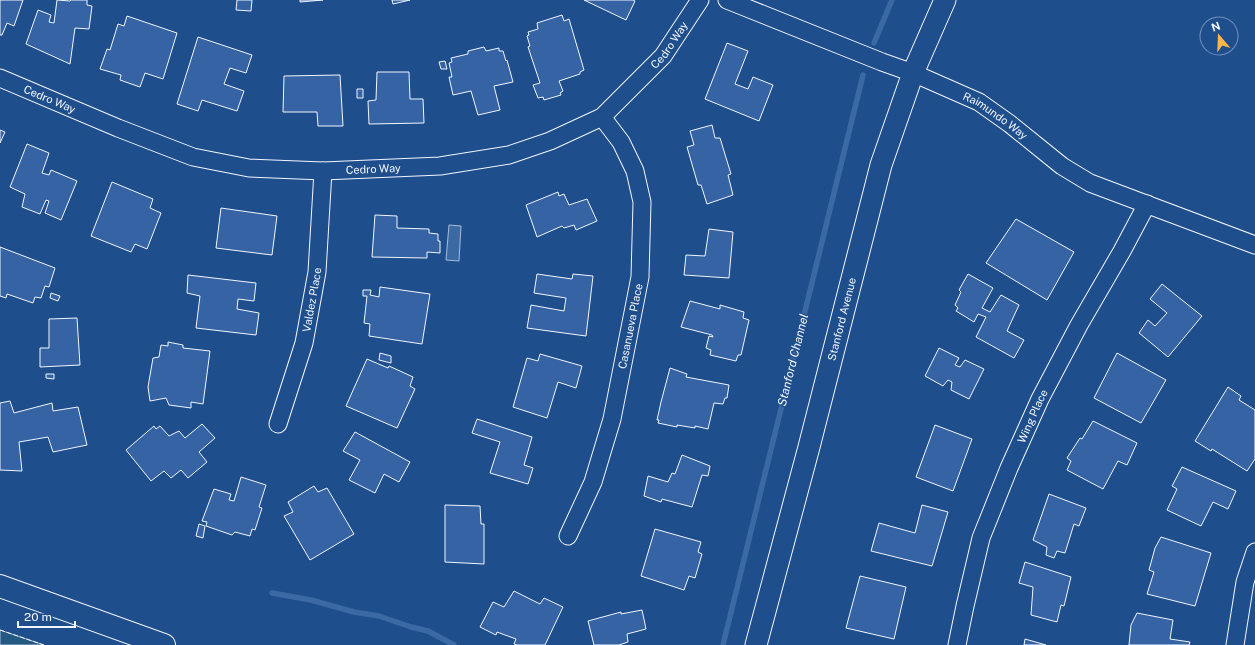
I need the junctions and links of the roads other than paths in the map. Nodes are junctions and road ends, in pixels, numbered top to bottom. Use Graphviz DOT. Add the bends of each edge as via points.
graph roads {
  1 [pos="700,0"];
  2 [pos="727,0"];
  3 [pos="945,0"];
  4 [pos="913,73"];
  5 [pos="0,78"];
  6 [pos="602,117"];
  7 [pos="323,171"];
  8 [pos="1147,204"];
  9 [pos="1255,245"];
  10 [pos="278,424"];
  11 [pos="568,536"];
  12 [pos="1255,552"];
  13 [pos="0,586"];
  14 [pos="164,645"];
  15 [pos="756,645"];
  16 [pos="957,645"];
  17 [pos="1235,645"];
  1 -- 6 [label="street, Cedro Way" via="663,56"];
  2 -- 4 [label="street, Raimundo Way"];
  3 -- 4 [label="street, Stanford Avenue"];
  4 -- 8 [label="street, Raimundo Way" via="979,102 1062,166 1090,183"];
  4 -- 15 [label="street, Stanford Avenue" via="881,165"];
  5 -- 7 [label="street, Cedro Way" via="192,157 249,168"];
  6 -- 7 [label="street, Cedro Way" via="550,141 509,155 440,166"];
  6 -- 11 [label="street, Casanueva Place" via="621,142 635,171 642,202 640,277 612,419 593,482"];
  7 -- 10 [label="street, Valdez Place" via="317,272 304,343"];
  8 -- 9 [label="street, Raimundo Way"];
  8 -- 16 [label="street, Wing Place" via="1079,325 1040,400 1009,468 981,538"];
  12 -- 17 [label="street" via="1245,582"];
  13 -- 14 [label="main road"];
}
